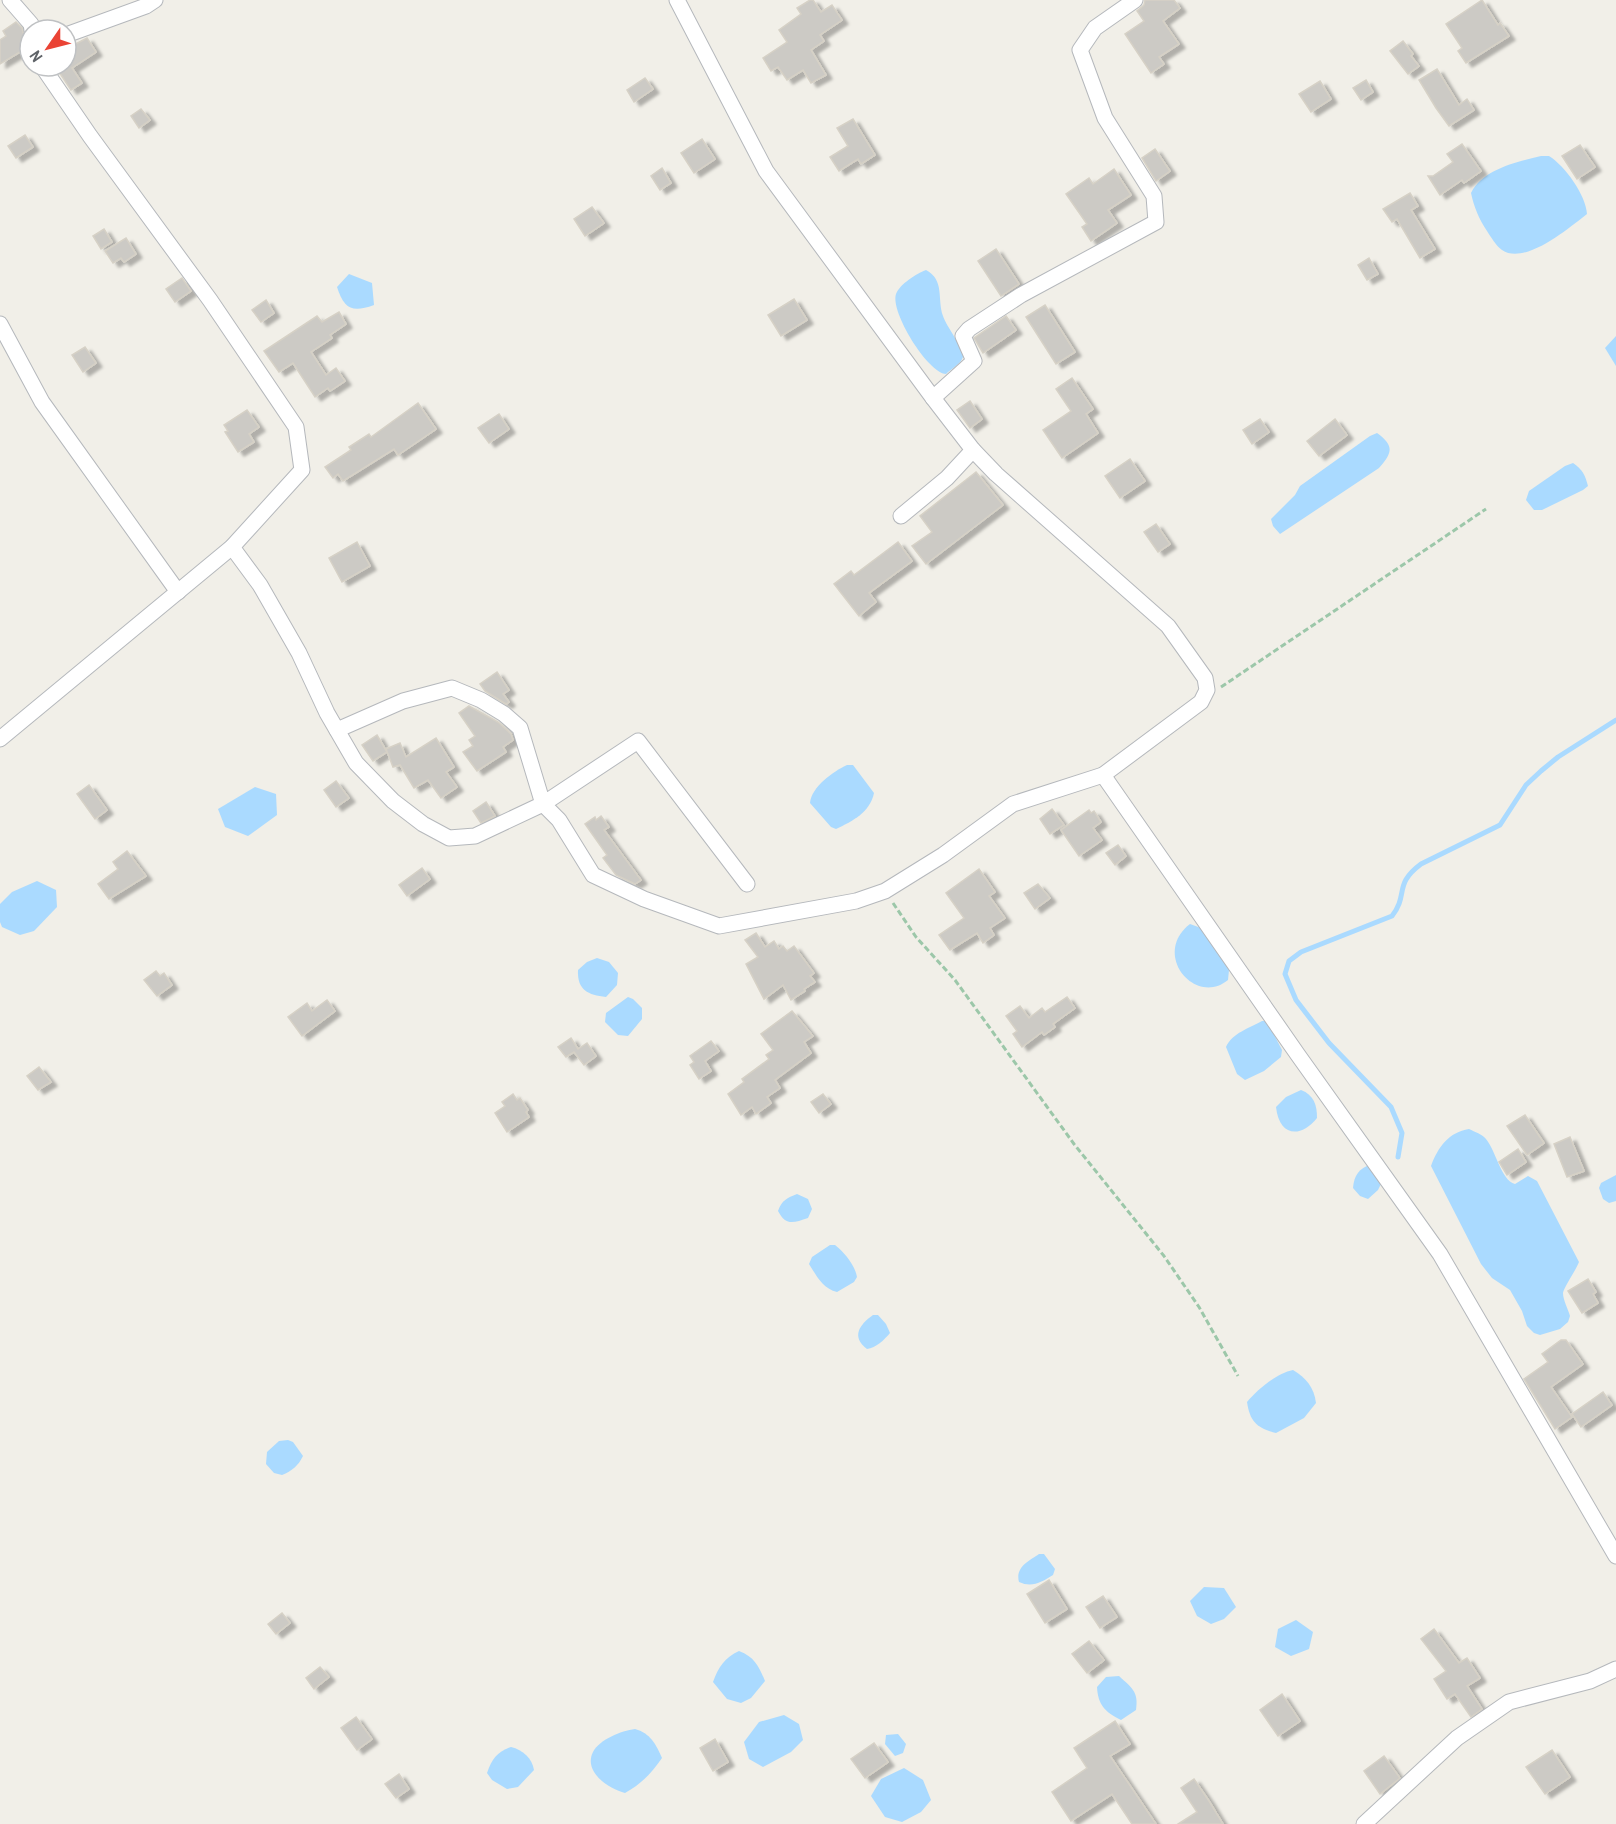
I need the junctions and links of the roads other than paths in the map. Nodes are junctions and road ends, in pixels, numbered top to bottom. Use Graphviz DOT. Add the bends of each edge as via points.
graph roads {
  1 [pos="10,0"];
  2 [pos="155,0"];
  3 [pos="677,0"];
  4 [pos="1135,0"];
  5 [pos="26,18"];
  6 [pos="78,31"];
  7 [pos="50,78"];
  8 [pos="0,324"];
  9 [pos="933,398"];
  10 [pos="973,450"];
  11 [pos="901,516"];
  12 [pos="232,547"];
  13 [pos="178,592"];
  14 [pos="337,730"];
  15 [pos="0,739"];
  16 [pos="1103,775"];
  17 [pos="543,804"];
  18 [pos="747,884"];
  19 [pos="1616,1556"];
  20 [pos="1616,1669"];
  21 [pos="1364,1824"];
  1 -- 5 [label="street"];
  2 -- 6 [label="street"];
  3 -- 9 [label="street" via="766,171"];
  4 -- 9 [label="street" via="1095,28 1080,50 1105,118 1154,196 1156,222 1021,295 969,329 963,336 974,361"];
  7 -- 12 [label="street" via="296,427 302,470"];
  8 -- 13 [label="street" via="42,402"];
  9 -- 10 [label="street"];
  10 -- 11 [label="street" via="947,478"];
  10 -- 16 [label="street" via="1168,626 1205,678 1208,690 1201,702"];
  12 -- 13 [label="street"];
  12 -- 14 [label="street" via="260,585"];
  13 -- 15 [label="street"];
  14 -- 17 [label="street" via="356,762 393,801 449,838 475,836"];
  14 -- 17 [label="street" via="403,701 452,688 481,700 520,728"];
  16 -- 17 [label="street" via="1013,804 944,855 885,891 856,901 719,926 644,899 593,875 559,819"];
  16 -- 19 [label="street" via="1440,1254"];
  17 -- 18 [label="street" via="638,741"];
  20 -- 21 [label="street" via="1590,1681 1509,1702 1456,1738"];
}
